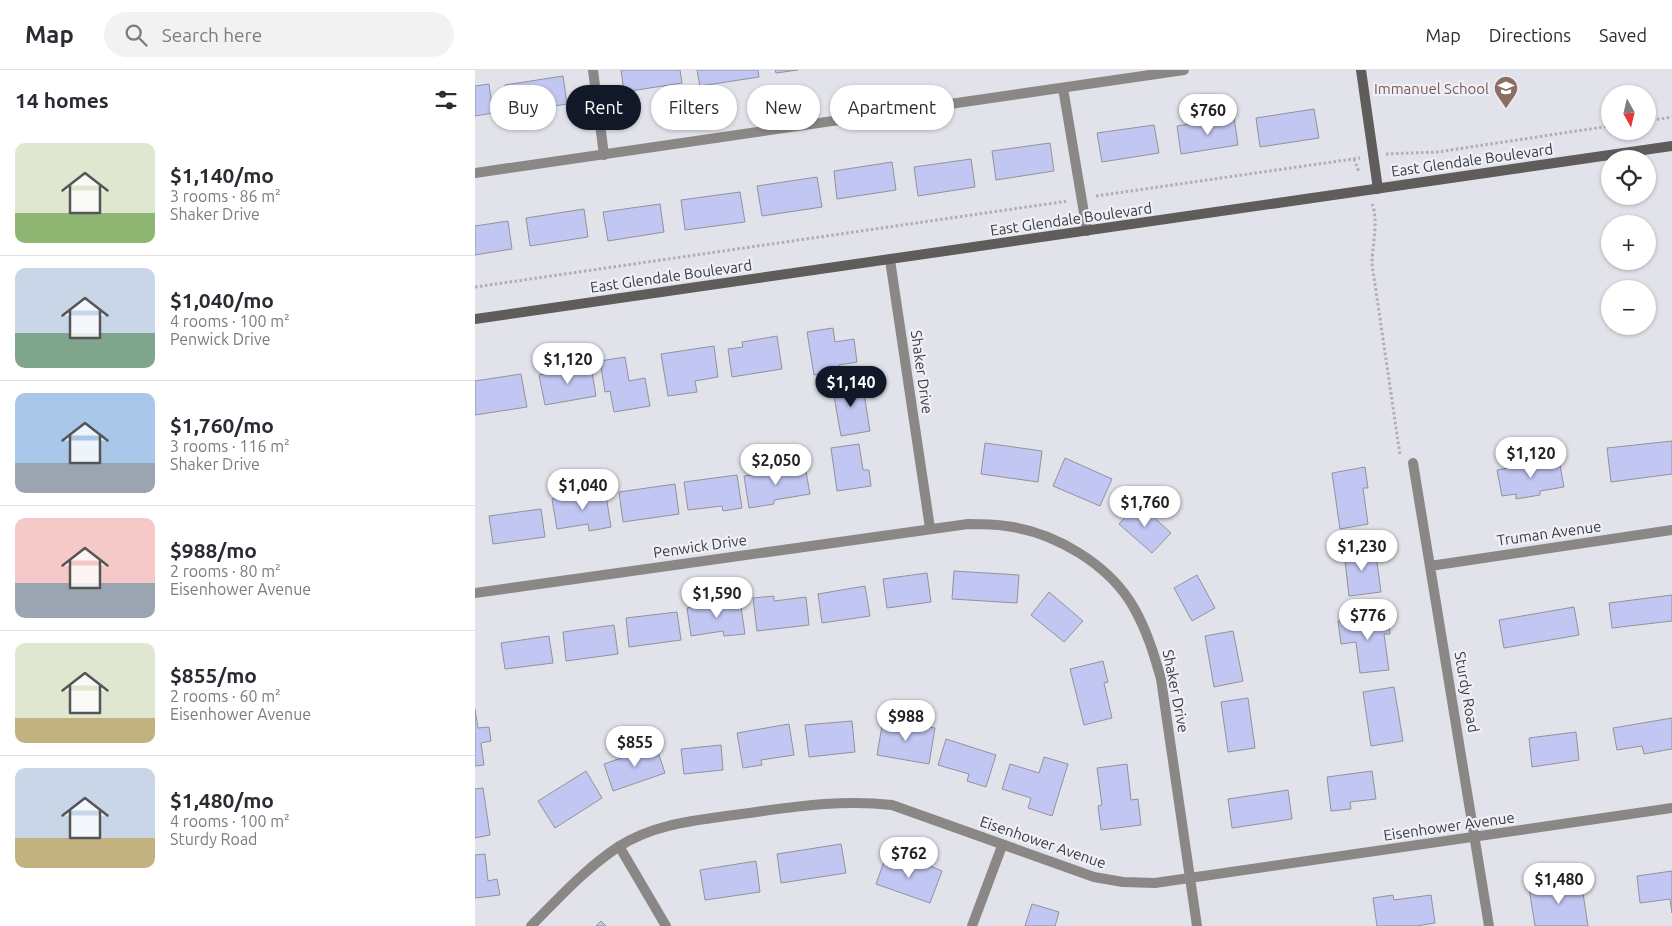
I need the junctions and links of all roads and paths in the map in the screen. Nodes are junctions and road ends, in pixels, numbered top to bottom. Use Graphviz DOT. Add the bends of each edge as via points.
graph roads {
  1 [pos="593,70"];
  2 [pos="1184,70"];
  3 [pos="1361,70"];
  4 [pos="1063,88"];
  5 [pos="1672,117"];
  6 [pos="1656,120"];
  7 [pos="1601,127"];
  8 [pos="1672,146"];
  9 [pos="604,154"];
  10 [pos="1373,156"];
  11 [pos="1354,159"];
  12 [pos="475,173"];
  13 [pos="1378,189"];
  14 [pos="1367,190"];
  15 [pos="1081,199"];
  16 [pos="1087,232"];
  17 [pos="890,260"];
  18 [pos="475,288"];
  19 [pos="475,319"];
  20 [pos="1413,463"];
  21 [pos="930,528"];
  22 [pos="1672,530"];
  23 [pos="1430,566"];
  24 [pos="475,593"];
  25 [pos="1672,808"];
  26 [pos="1476,838"];
  27 [pos="619,846"];
  28 [pos="1002,846"];
  29 [pos="1190,879"];
  30 [pos="531,926"];
  31 [pos="666,926"];
  32 [pos="972,926"];
  33 [pos="1197,926"];
  34 [pos="1489,926"];
  1 -- 9 [label="street"];
  2 -- 4 [label="street"];
  3 -- 10 [label="street"];
  4 -- 9 [label="street"];
  4 -- 15 [label="street"];
  5 -- 6 [label="path"];
  7 -- 10 [label="path" via="1437,152"];
  8 -- 13 [label="street, East Glendale Boulevard"];
  9 -- 12 [label="street"];
  10 -- 11 [label="path"];
  10 -- 13 [label="street"];
  11 -- 14 [label="path"];
  11 -- 15 [label="path"];
  13 -- 14 [label="street, East Glendale Boulevard"];
  14 -- 16 [label="street, East Glendale Boulevard"];
  14 -- 20 [label="path" via="1374,208 1372,264 1401,466"];
  15 -- 16 [label="street"];
  15 -- 18 [label="path"];
  16 -- 17 [label="street, East Glendale Boulevard"];
  17 -- 19 [label="street, East Glendale Boulevard"];
  17 -- 21 [label="street, Shaker Drive"];
  20 -- 23 [label="street, Sturdy Road"];
  21 -- 24 [label="street, Penwick Drive"];
  21 -- 29 [label="street, Shaker Drive" via="968,524 1007,526 1047,536 1084,557 1111,580 1133,606 1151,643 1161,679"];
  22 -- 23 [label="street, Truman Avenue"];
  23 -- 26 [label="street, Sturdy Road"];
  25 -- 26 [label="street, Eisenhower Avenue"];
  26 -- 29 [label="street, Eisenhower Avenue"];
  26 -- 34 [label="street, Sturdy Road"];
  27 -- 28 [label="street, Eisenhower Avenue" via="673,824 825,802 861,801 923,814"];
  27 -- 30 [label="street, Eisenhower Avenue" via="581,874"];
  27 -- 31 [label="street"];
  28 -- 29 [label="street, Eisenhower Avenue" via="1094,877 1155,883"];
  28 -- 32 [label="street"];
  29 -- 33 [label="street, Shaker Drive"];
}
